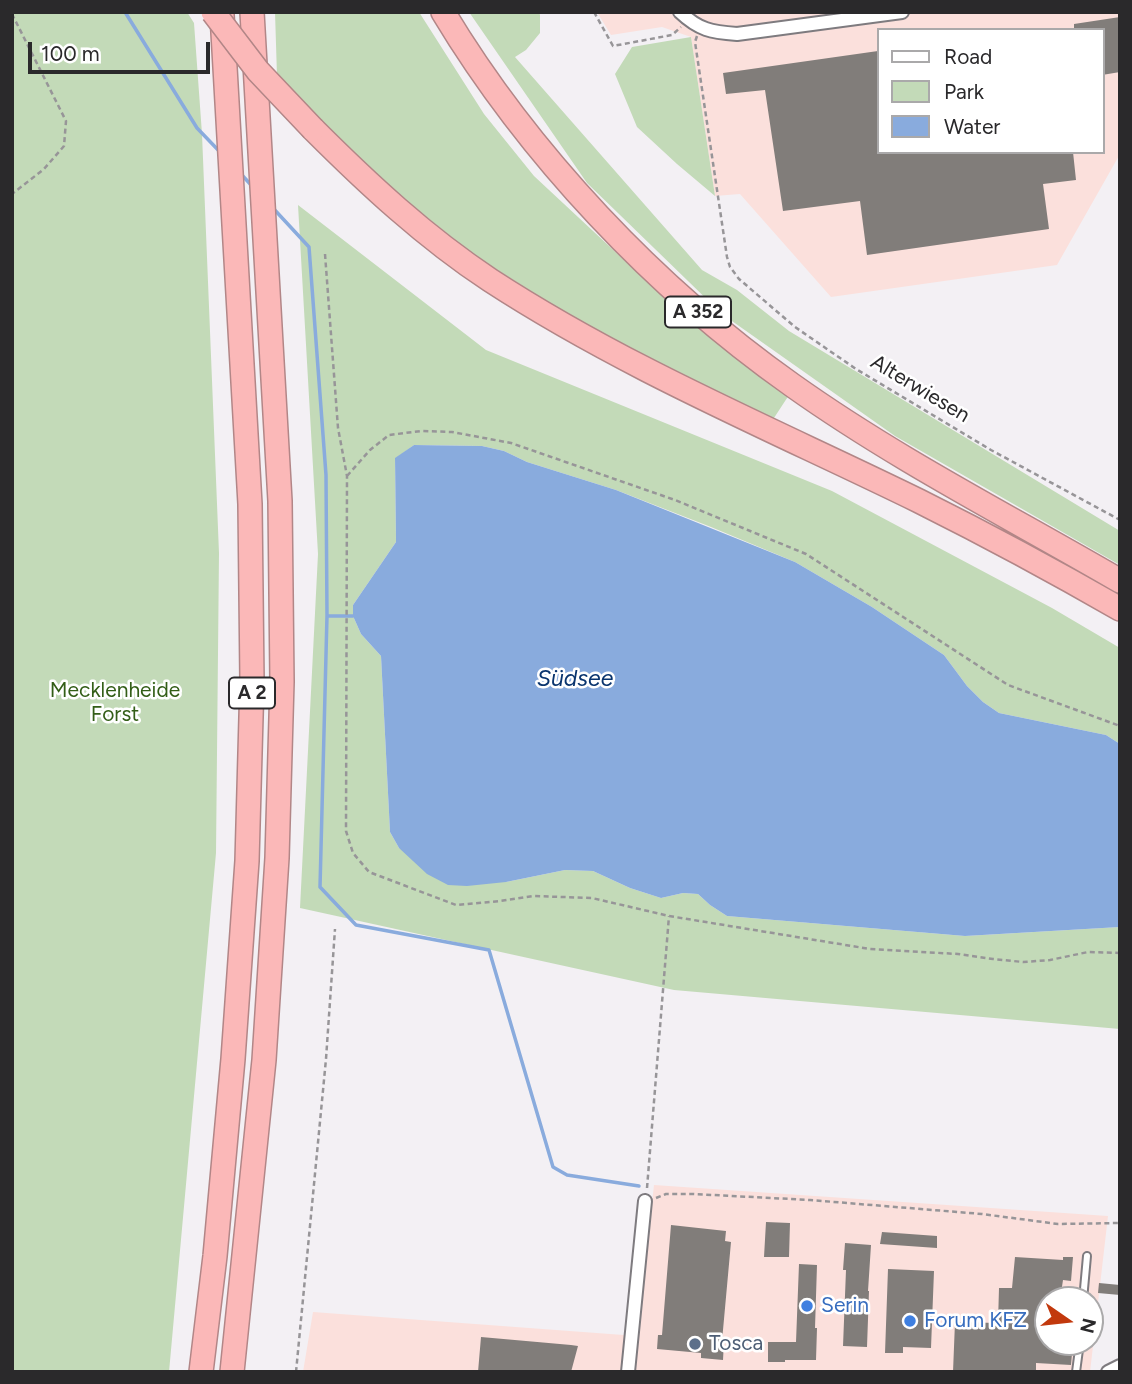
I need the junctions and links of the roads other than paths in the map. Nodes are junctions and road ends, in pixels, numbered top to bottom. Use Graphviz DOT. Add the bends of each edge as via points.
graph roads {
  1 [pos="213,12"];
  2 [pos="222,12"];
  3 [pos="252,12"];
  4 [pos="443,12"];
  5 [pos="895,13"];
  6 [pos="689,19"];
  7 [pos="1120,581"];
  8 [pos="1120,609"];
  9 [pos="645,1201"];
  10 [pos="1087,1256"];
  11 [pos="1084,1286"];
  12 [pos="1120,1366"];
  13 [pos="201,1372"];
  14 [pos="232,1372"];
  15 [pos="628,1372"];
  16 [pos="1108,1372"];
  1 -- 8 [label="highway, bridge" via="258,71 366,182 489,279 675,385 919,502"];
  2 -- 13 [label="highway, A 2" via="250,504 252,681 247,861 233,1059"];
  3 -- 14 [label="highway, A 2" via="280,501 282,682 264,1060"];
  4 -- 7 [label="highway, A 352" via="505,104 568,181 617,236 701,314 792,386 846,421"];
  5 -- 6 [label="street" via="737,34 710,32"];
  9 -- 15 [label="street"];
  10 -- 11 [label="lane"];
  12 -- 16 [label="street"];
}
